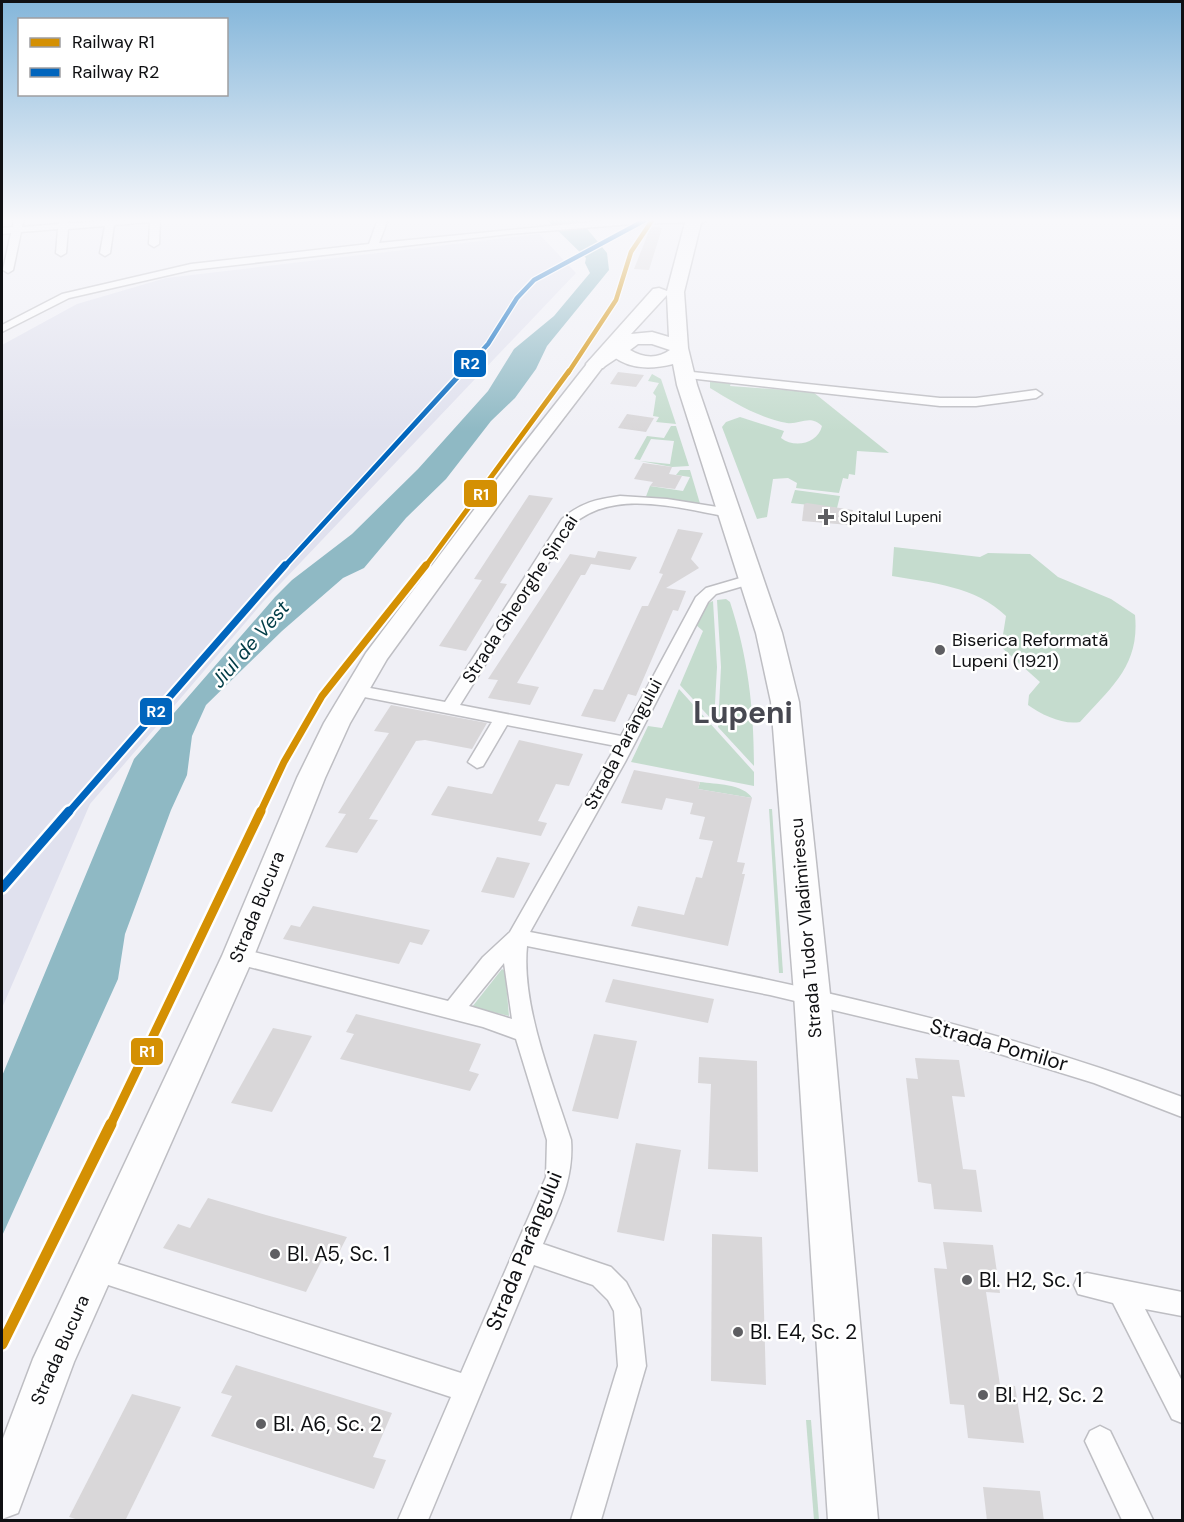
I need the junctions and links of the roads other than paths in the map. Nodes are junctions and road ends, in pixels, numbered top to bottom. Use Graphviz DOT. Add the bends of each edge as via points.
graph roads {
  1 [pos="89,290"];
  2 [pos="660,290"];
  3 [pos="675,290"];
  4 [pos="659,293"];
  5 [pos="2,328"];
  6 [pos="643,338"];
  7 [pos="616,357"];
  8 [pos="674,359"];
  9 [pos="1036,394"];
  10 [pos="730,513"];
  11 [pos="752,579"];
  12 [pos="354,690"];
  13 [pos="450,707"];
  14 [pos="503,717"];
  15 [pos="626,742"];
  16 [pos="477,762"];
  17 [pos="517,937"];
  18 [pos="238,956"];
  19 [pos="812,994"];
  20 [pos="452,1011"];
  21 [pos="528,1034"];
  22 [pos="1182,1107"];
  23 [pos="526,1250"];
  24 [pos="96,1269"];
  25 [pos="1087,1285"];
  26 [pos="1122,1293"];
  27 [pos="1182,1304"];
  28 [pos="468,1389"];
  29 [pos="1182,1409"];
  30 [pos="1100,1441"];
  31 [pos="2,1497"];
  32 [pos="413,1521"];
  33 [pos="586,1521"];
  34 [pos="853,1521"];
  35 [pos="1138,1521"];
  1 -- 5 [label="street" via="55,300"];
  2 -- 4 [label="main road"];
  3 -- 8 [label="main road, Strada Tudor Vladimirescu"];
  4 -- 6 [label="main road" via="656,320"];
  4 -- 7 [label="main road" via="641,311"];
  6 -- 7 [label="main road" via="627,342"];
  6 -- 8 [label="main road" via="662,339"];
  7 -- 8 [label="main road"];
  7 -- 12 [label="main road, Strada Bucura" via="523,458"];
  8 -- 9 [label="street" via="940,402"];
  8 -- 10 [label="main road, Strada Tudor Vladimirescu"];
  10 -- 11 [label="main road, Strada Tudor Vladimirescu"];
  10 -- 13 [label="street, Strada Gheorghe Șincai" via="650,507 608,499 583,507 573,514"];
  11 -- 15 [label="street, Strada Parângului" via="711,591 701,600"];
  11 -- 19 [label="main road, Strada Tudor Vladimirescu" via="779,668 785,702"];
  12 -- 13 [label="street"];
  12 -- 18 [label="main road, Strada Bucura" via="311,778"];
  13 -- 14 [label="street"];
  14 -- 15 [label="street"];
  14 -- 16 [label="street"];
  15 -- 17 [label="street, Strada Parângului"];
  17 -- 19 [label="street"];
  17 -- 20 [label="street, Strada Parângului" via="490,963"];
  17 -- 21 [label="street, Strada Parângului" via="513,957"];
  18 -- 20 [label="street"];
  18 -- 24 [label="main road, Strada Bucura"];
  19 -- 22 [label="street, Strada Pomilor" via="1060,1061"];
  19 -- 34 [label="main road, Strada Tudor Vladimirescu"];
  20 -- 21 [label="street"];
  21 -- 23 [label="street, Strada Parângului" via="559,1140 560,1157 558,1177"];
  23 -- 28 [label="street, Strada Parângului"];
  23 -- 33 [label="street" via="602,1276 627,1309 632,1366"];
  24 -- 28 [label="street"];
  24 -- 31 [label="main road, Strada Bucura" via="54,1359"];
  25 -- 26 [label="street"];
  26 -- 27 [label="street"];
  26 -- 29 [label="street"];
  28 -- 32 [label="street, Strada Parângului"];
  30 -- 35 [label="street"];
}
